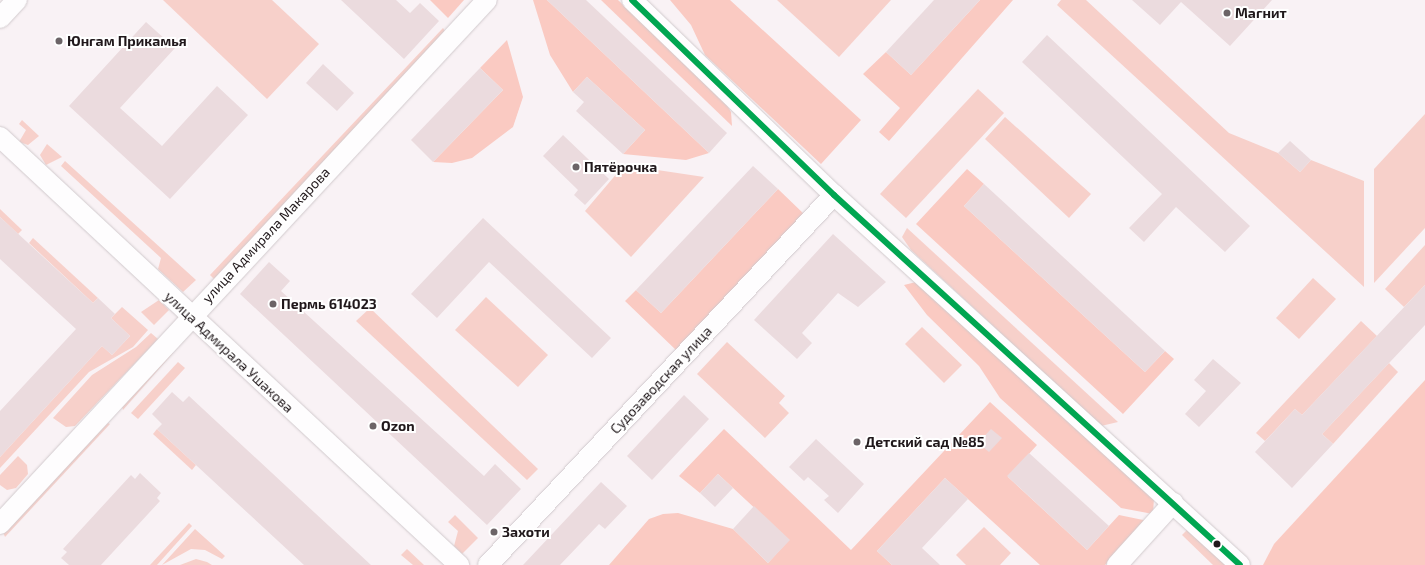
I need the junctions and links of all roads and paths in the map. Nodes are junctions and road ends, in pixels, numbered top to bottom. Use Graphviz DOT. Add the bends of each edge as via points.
graph roads {
  1 [pos="17,0"];
  2 [pos="486,0"];
  3 [pos="632,0"];
  4 [pos="0,18"];
  5 [pos="0,137"];
  6 [pos="834,195"];
  7 [pos="190,317"];
  8 [pos="1173,503"];
  9 [pos="0,524"];
  10 [pos="459,565"];
  11 [pos="488,565"];
  12 [pos="1116,565"];
  13 [pos="1240,565"];
  1 -- 4 [label="street"];
  2 -- 7 [label="street, улица Адмирала Макарова"];
  3 -- 6 [label="street"];
  5 -- 7 [label="street, улица Адмирала Ушакова"];
  6 -- 8 [label="street"];
  6 -- 11 [label="street, Судозаводская улица"];
  7 -- 9 [label="street, улица Адмирала Макарова"];
  7 -- 10 [label="street, улица Адмирала Ушакова"];
  8 -- 12 [label="street"];
  8 -- 13 [label="street"];
}
